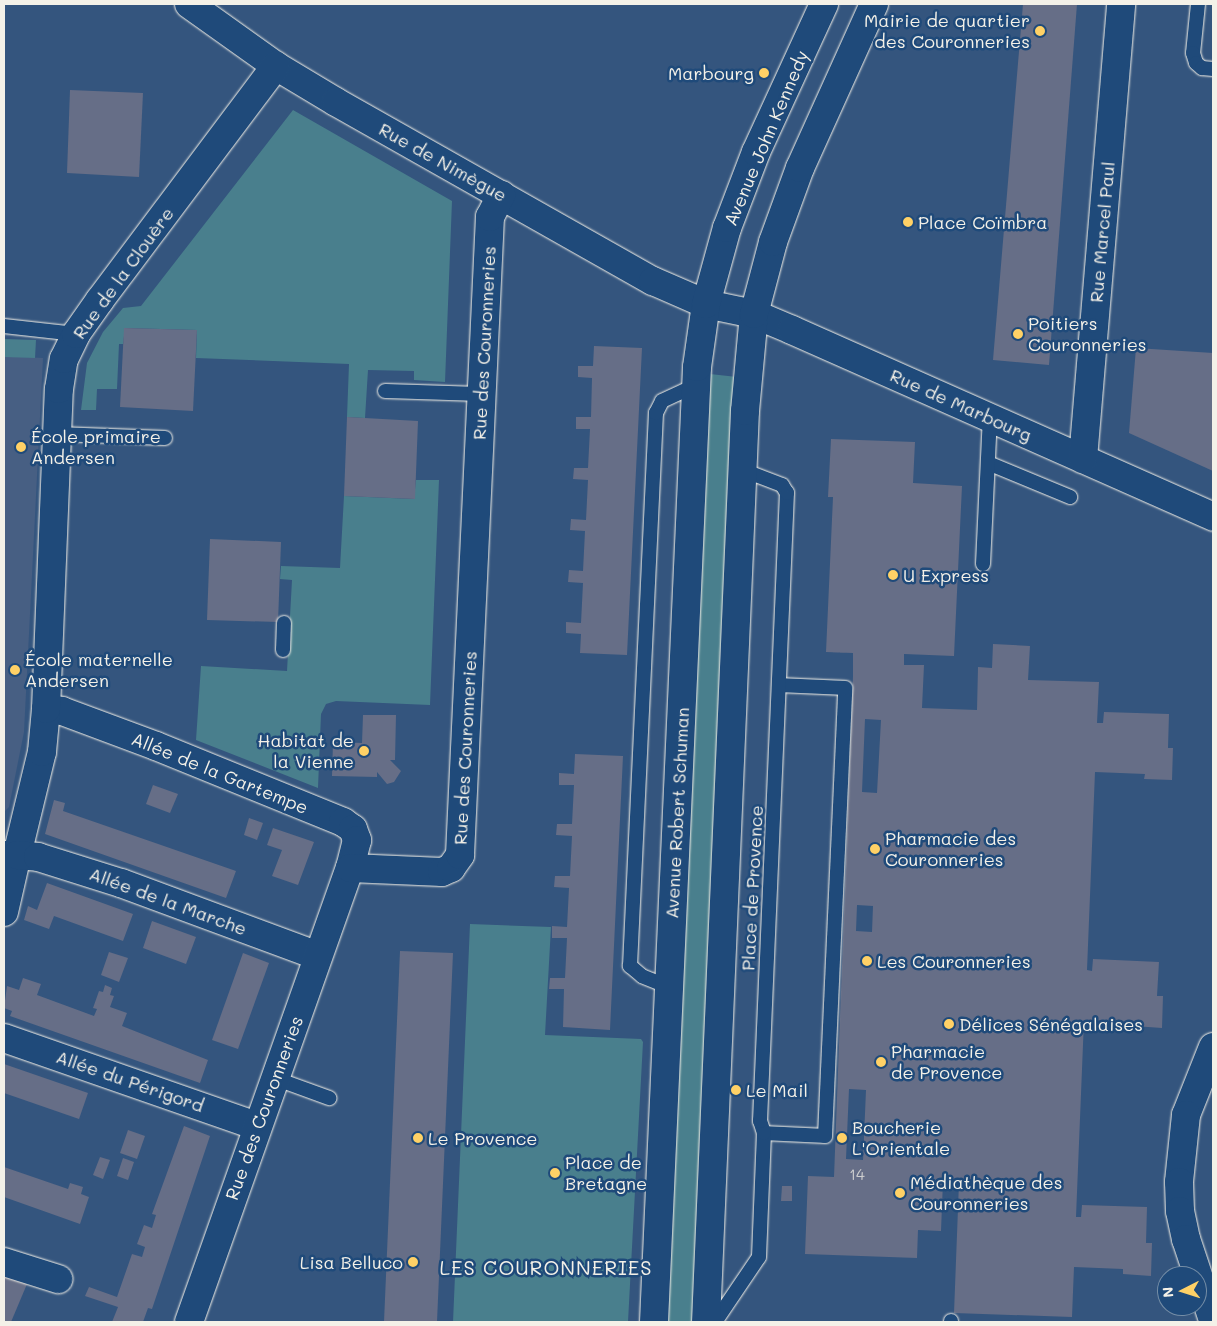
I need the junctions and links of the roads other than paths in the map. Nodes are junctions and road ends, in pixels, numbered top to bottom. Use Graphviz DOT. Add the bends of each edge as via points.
graph roads {
  1 [pos="189,4"];
  2 [pos="824,4"];
  3 [pos="874,4"];
  4 [pos="1121,4"];
  5 [pos="1198,4"];
  6 [pos="276,66"];
  7 [pos="1213,69"];
  8 [pos="501,195"];
  9 [pos="706,304"];
  10 [pos="754,314"];
  11 [pos="4,326"];
  12 [pos="76,334"];
  13 [pos="696,385"];
  14 [pos="385,391"];
  15 [pos="481,394"];
  16 [pos="990,418"];
  17 [pos="56,434"];
  18 [pos="165,438"];
  19 [pos="1072,454"];
  20 [pos="988,463"];
  21 [pos="743,470"];
  22 [pos="1070,497"];
  23 [pos="1213,517"];
  24 [pos="983,564"];
  25 [pos="284,623"];
  26 [pos="283,650"];
  27 [pos="779,685"];
  28 [pos="46,709"];
  29 [pos="10,855"];
  30 [pos="350,868"];
  31 [pos="4,912"];
  32 [pos="318,956"];
  33 [pos="669,987"];
  34 [pos="4,1038"];
  35 [pos="1213,1047"];
  36 [pos="274,1078"];
  37 [pos="329,1098"];
  38 [pos="257,1126"];
  39 [pos="764,1133"];
  40 [pos="4,1262"];
  41 [pos="58,1280"];
  42 [pos="1213,1320"];
  43 [pos="189,1322"];
  44 [pos="654,1322"];
  45 [pos="706,1322"];
  46 [pos="715,1322"];
  1 -- 6 [label="street, Rue de Nimègue"];
  2 -- 9 [label="street, Avenue John Kennedy" via="756,152 727,228"];
  3 -- 10 [label="street" via="800,168 773,242"];
  4 -- 19 [label="street, Rue Marcel Paul"];
  5 -- 7 [label="lane" via="1193,53 1196,63 1202,68"];
  6 -- 8 [label="street, Rue de Nimègue"];
  6 -- 12 [label="street, Rue de la Clouère"];
  8 -- 9 [label="street, Rue de Nimègue" via="653,281"];
  8 -- 15 [label="street, Rue des Couronneries" via="490,217"];
  9 -- 10 [label="street, Rue de Marbourg"];
  9 -- 13 [label="street, Avenue Robert Schuman"];
  10 -- 16 [label="street, Rue de Marbourg"];
  10 -- 21 [label="street"];
  11 -- 12 [label="lane"];
  12 -- 17 [label="street, Rue de la Clouère" via="63,366"];
  13 -- 33 [label="street, Avenue Robert Schuman"];
  13 -- 33 [label="lane" via="662,401 656,413 630,966 642,976"];
  14 -- 15 [label="lane"];
  15 -- 30 [label="street, Rue des Couronneries" via="460,855 451,868 442,872"];
  16 -- 19 [label="street, Rue de Marbourg"];
  16 -- 20 [label="lane"];
  17 -- 18 [label="lane"];
  17 -- 28 [label="street, Rue de la Clouère"];
  19 -- 23 [label="street, Rue de Marbourg"];
  20 -- 22 [label="lane"];
  20 -- 24 [label="lane"];
  21 -- 27 [label="lane, Place de Provence" via="782,485 787,493"];
  21 -- 45 [label="street"];
  25 -- 26 [label="lane"];
  27 -- 39 [label="lane, Place de Provence" via="760,1121"];
  27 -- 39 [label="lane" via="845,688 825,1136"];
  28 -- 29 [label="street, Rue de la Clouère" via="37,777"];
  28 -- 30 [label="street, Allée de la Gartempe" via="62,711 156,746 343,822 353,829 357,840"];
  29 -- 31 [label="street"];
  29 -- 32 [label="street, Allée de la Marche" via="38,857 121,883"];
  30 -- 32 [label="street, Rue des Couronneries"];
  32 -- 36 [label="street, Rue des Couronneries"];
  33 -- 44 [label="street, Avenue Robert Schuman"];
  34 -- 38 [label="street, Allée du Périgord"];
  35 -- 42 [label="street" via="1186,1115 1179,1182 1180,1211 1186,1239"];
  36 -- 37 [label="lane"];
  36 -- 38 [label="street, Rue des Couronneries"];
  38 -- 43 [label="street, Rue des Couronneries"];
  39 -- 46 [label="lane, Place de Provence" via="759,1257"];
  40 -- 41 [label="street"];
}
